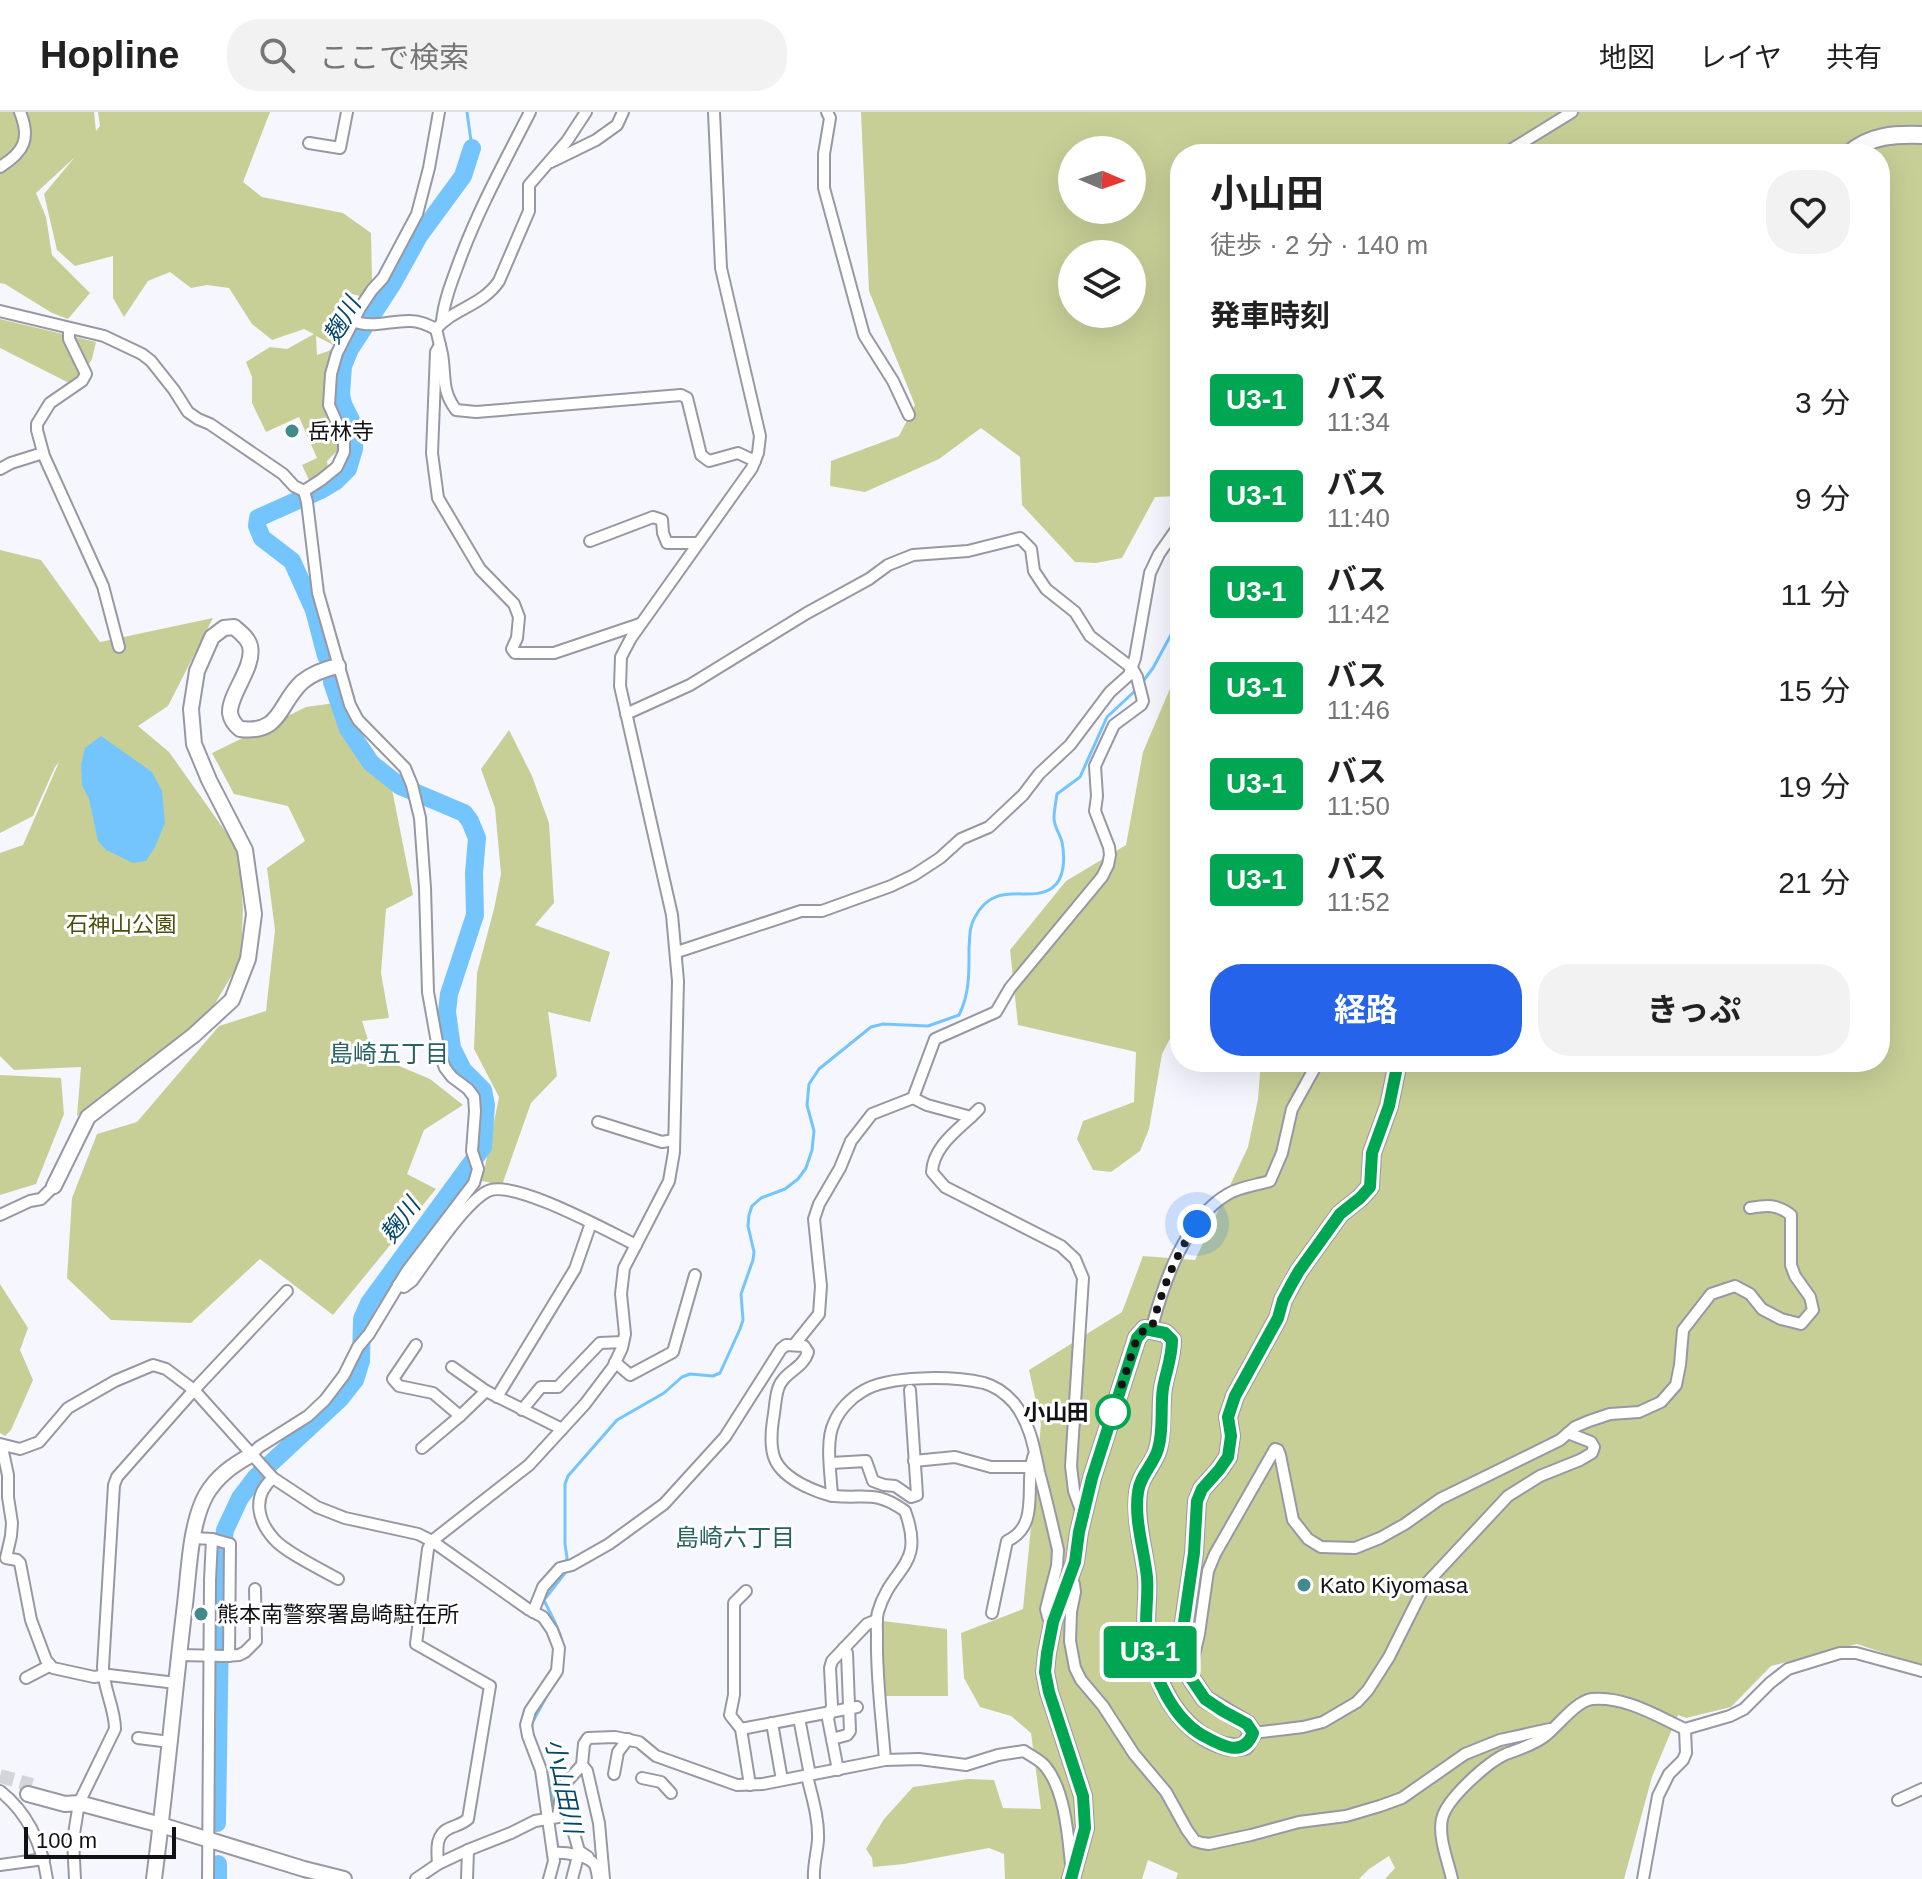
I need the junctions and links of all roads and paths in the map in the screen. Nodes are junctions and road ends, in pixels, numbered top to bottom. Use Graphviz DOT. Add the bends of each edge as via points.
graph roads {
  1 [pos="20,112"];
  2 [pos="347,112"];
  3 [pos="439,112"];
  4 [pos="530,112"];
  5 [pos="586,112"];
  6 [pos="623,112"];
  7 [pos="714,112"];
  8 [pos="827,112"];
  9 [pos="1572,112"];
  10 [pos="1922,135"];
  11 [pos="309,143"];
  12 [pos="1520,144"];
  13 [pos="1865,144"];
  14 [pos="545,165"];
  15 [pos="0,167"];
  16 [pos="0,311"];
  17 [pos="355,322"];
  18 [pos="439,325"];
  19 [pos="69,328"];
  20 [pos="440,345"];
  21 [pos="909,415"];
  22 [pos="43,453"];
  23 [pos="755,461"];
  24 [pos="0,469"];
  25 [pos="305,495"];
  26 [pos="1170,538"];
  27 [pos="590,541"];
  28 [pos="697,543"];
  29 [pos="640,624"];
  30 [pos="119,647"];
  31 [pos="338,666"];
  32 [pos="1134,672"];
  33 [pos="626,714"];
  34 [pos="677,952"];
  35 [pos="1312,1072"];
  36 [pos="1396,1072"];
  37 [pos="913,1098"];
  38 [pos="598,1122"];
  39 [pos="674,1140"];
  40 [pos="54,1186"];
  41 [pos="1750,1208"];
  42 [pos="0,1215"];
  43 [pos="591,1223"];
  44 [pos="636,1245"];
  45 [pos="695,1275"];
  46 [pos="398,1285"];
  47 [pos="287,1291"];
  48 [pos="1145,1329"];
  49 [pos="623,1342"];
  50 [pos="416,1345"];
  51 [pos="794,1345"];
  52 [pos="615,1362"];
  53 [pos="452,1367"];
  54 [pos="194,1390"];
  55 [pos="910,1390"];
  56 [pos="486,1391"];
  57 [pos="497,1397"];
  58 [pos="522,1410"];
  59 [pos="460,1416"];
  60 [pos="562,1429"];
  61 [pos="1568,1433"];
  62 [pos="2,1445"];
  63 [pos="422,1448"];
  64 [pos="1035,1453"];
  65 [pos="256,1460"];
  66 [pos="914,1461"];
  67 [pos="831,1463"];
  68 [pos="1030,1467"];
  69 [pos="271,1476"];
  70 [pos="832,1496"];
  71 [pos="1083,1515"];
  72 [pos="194,1538"];
  73 [pos="219,1541"];
  74 [pos="432,1541"];
  75 [pos="1070,1578"];
  76 [pos="338,1579"];
  77 [pos="255,1589"];
  78 [pos="746,1591"];
  79 [pos="533,1612"];
  80 [pos="992,1613"];
  81 [pos="877,1620"];
  82 [pos="1053,1622"];
  83 [pos="844,1648"];
  84 [pos="179,1655"];
  85 [pos="211,1656"];
  86 [pos="227,1656"];
  87 [pos="49,1666"];
  88 [pos="1922,1671"];
  89 [pos="103,1676"];
  90 [pos="26,1678"];
  91 [pos="1189,1678"];
  92 [pos="176,1683"];
  93 [pos="853,1708"];
  94 [pos="829,1713"];
  95 [pos="799,1718"];
  96 [pos="772,1723"];
  97 [pos="741,1729"];
  98 [pos="1550,1729"];
  99 [pos="1685,1729"];
  100 [pos="1253,1733"];
  101 [pos="138,1738"];
  102 [pos="628,1739"];
  103 [pos="832,1739"];
  104 [pos="170,1742"];
  105 [pos="885,1760"];
  106 [pos="582,1765"];
  107 [pos="838,1770"];
  108 [pos="614,1774"];
  109 [pos="808,1776"];
  110 [pos="642,1778"];
  111 [pos="782,1780"];
  112 [pos="750,1785"];
  113 [pos="1922,1789"];
  114 [pos="30,1790"];
  115 [pos="0,1791"];
  116 [pos="671,1793"];
  117 [pos="1898,1800"];
  118 [pos="79,1803"];
  119 [pos="556,1817"];
  120 [pos="161,1825"];
  121 [pos="208,1839"];
  122 [pos="468,1850"];
  123 [pos="557,1852"];
  124 [pos="578,1856"];
  125 [pos="44,1859"];
  126 [pos="591,1861"];
  127 [pos="438,1864"];
  128 [pos="0,1865"];
  129 [pos="1072,1876"];
  130 [pos="47,1879"];
  131 [pos="75,1879"];
  132 [pos="154,1879"];
  133 [pos="208,1879"];
  134 [pos="344,1879"];
  135 [pos="416,1879"];
  136 [pos="467,1879"];
  137 [pos="549,1879"];
  138 [pos="572,1879"];
  139 [pos="601,1879"];
  140 [pos="814,1879"];
  141 [pos="1452,1879"];
  142 [pos="1643,1879"];
  1 -- 15 [label="street" via="26,139 13,159"];
  2 -- 11 [label="street" via="340,148"];
  3 -- 17 [label="street" via="417,214"];
  4 -- 18 [label="street" via="469,235"];
  5 -- 14 [label="street"];
  6 -- 14 [label="street" via="617,125 596,140"];
  7 -- 23 [label="street" via="719,251 760,436"];
  8 -- 21 [label="street" via="824,188 864,335"];
  9 -- 12 [label="street"];
  10 -- 13 [label="main road" via="1893,134"];
  14 -- 18 [label="street" via="529,185 529,211 499,281 475,304"];
  16 -- 19 [label="street"];
  17 -- 18 [label="street"];
  17 -- 25 [label="street" via="331,374 329,405 344,452 337,467"];
  18 -- 20 [label="street"];
  19 -- 22 [label="street" via="86,374 50,403 37,424"];
  19 -- 25 [label="street" via="113,339 142,354 188,412 283,474"];
  20 -- 23 [label="street" via="444,384 456,410 681,395 687,398 701,455 709,461 738,453"];
  20 -- 29 [label="street" via="432,453 438,498 480,569 514,604 519,617 512,649 554,653"];
  22 -- 24 [label="street"];
  22 -- 30 [label="street" via="103,586"];
  23 -- 28 [label="street"];
  25 -- 31 [label="street" via="318,593"];
  26 -- 32 [label="street" via="1150,573"];
  27 -- 28 [label="street" via="653,517 662,520 667,543"];
  28 -- 29 [label="street"];
  29 -- 33 [label="street" via="621,657"];
  31 -- 40 [label="street" via="320,670 300,684 273,722 255,731 240,729 230,711 250,647 234,627 212,637 197,671 191,709 194,744 245,850 254,914 248,959 232,1000 88,1117"];
  31 -- 46 [label="street" via="358,720 405,768 412,785 420,818 428,992 438,1048 445,1068 474,1097 474,1183"];
  32 -- 33 [label="street" via="1090,636 1075,612 1046,589 1034,571 1031,549 1020,538 968,551 913,555 888,565 690,685"];
  32 -- 34 [label="street" via="989,827 961,839 914,875 822,911 801,911"];
  32 -- 37 [label="street" via="1143,701 1114,725 1095,766 1095,811 1110,855 1102,877 996,1012 935,1039"];
  33 -- 34 [label="street"];
  34 -- 39 [label="street"];
  35 -- 48 [label="street" via="1292,1109 1270,1181 1230,1192 1209,1208 1186,1240 1162,1289 1152,1327"];
  36 -- 91 [label="main road" via="1372,1153 1370,1187 1340,1214 1283,1300 1235,1396 1228,1417 1228,1457 1197,1501 1183,1629"];
  37 -- 51 [label="street" via="872,1114 851,1141 819,1204 814,1219 819,1314"];
  37 -- 71 [label="street" via="975,1113 945,1141 933,1161 932,1172 945,1187 1061,1246 1075,1259 1083,1278 1071,1466"];
  38 -- 39 [label="street" via="662,1142"];
  39 -- 44 [label="street" via="669,1181"];
  40 -- 42 [label="street" via="41,1199"];
  41 -- 61 [label="street" via="1770,1204 1791,1215 1791,1265 1810,1297 1813,1310 1808,1318 1801,1324 1781,1319 1735,1286 1711,1294 1683,1330 1676,1385 1661,1402 1639,1412 1589,1421"];
  43 -- 44 [label="street"];
  43 -- 46 [label="street" via="508,1189 490,1190 473,1202 412,1281"];
  43 -- 57 [label="street" via="575,1269"];
  44 -- 49 [label="street" via="624,1268"];
  45 -- 52 [label="street" via="673,1352 630,1375"];
  46 -- 65 [label="street" via="325,1400 259,1447"];
  47 -- 54 [label="street"];
  48 -- 71 [label="main road" via="1137,1338"];
  48 -- 100 [label="main road" via="1172,1340 1160,1445 1138,1488 1147,1643 1171,1704 1191,1727 1224,1747 1245,1746"];
  49 -- 52 [label="street"];
  49 -- 58 [label="street" via="600,1343 558,1387 541,1387"];
  50 -- 59 [label="street" via="393,1379 399,1386 433,1393"];
  51 -- 70 [label="street" via="804,1346 807,1357 782,1378 777,1390 772,1449 789,1478"];
  51 -- 79 [label="street" via="781,1349 725,1437 664,1504 567,1566 543,1587"];
  52 -- 60 [label="street"];
  53 -- 56 [label="street"];
  54 -- 62 [label="street" via="153,1365 68,1408 39,1442 20,1449"];
  54 -- 65 [label="street"];
  54 -- 89 [label="street" via="114,1485"];
  55 -- 66 [label="street"];
  56 -- 57 [label="street"];
  56 -- 59 [label="street"];
  57 -- 58 [label="street"];
  58 -- 60 [label="street"];
  59 -- 63 [label="street"];
  60 -- 74 [label="street" via="529,1465"];
  61 -- 91 [label="street" via="1355,1548 1321,1547 1308,1539 1293,1520 1275,1449 1208,1571"];
  61 -- 100 [label="street" via="1591,1442 1592,1453 1508,1496 1425,1585 1389,1657 1357,1702 1323,1722"];
  62 -- 87 [label="street" via="12,1523 6,1558 20,1563 31,1620"];
  64 -- 67 [label="street" via="1024,1419 999,1390 986,1383 921,1378 879,1384 842,1408 830,1436"];
  64 -- 68 [label="street"];
  64 -- 82 [label="street" via="1058,1550 1046,1609"];
  65 -- 69 [label="street"];
  65 -- 72 [label="street" via="219,1477 205,1496"];
  66 -- 67 [label="street" via="917,1495 911,1497 873,1481 866,1461"];
  66 -- 68 [label="street" via="955,1457 991,1467"];
  67 -- 70 [label="street"];
  68 -- 80 [label="street" via="1027,1521 1007,1541"];
  69 -- 74 [label="street" via="317,1507"];
  69 -- 76 [label="street" via="258,1514 274,1540"];
  70 -- 81 [label="street" via="879,1496 905,1511 913,1544 910,1556 888,1587"];
  71 -- 75 [label="main road"];
  72 -- 73 [label="street"];
  72 -- 84 [label="street"];
  73 -- 85 [label="street"];
  73 -- 86 [label="street" via="230,1544"];
  74 -- 79 [label="street"];
  74 -- 127 [label="street" via="416,1644 490,1686 468,1819 438,1838"];
  75 -- 82 [label="main road"];
  75 -- 98 [label="street" via="1075,1592 1070,1641 1075,1668 1166,1792 1195,1841 1209,1844 1380,1806 1402,1798 1465,1754"];
  77 -- 86 [label="street" via="256,1641 245,1652"];
  78 -- 97 [label="street" via="734,1603 730,1707"];
  79 -- 119 [label="street" via="543,1617 559,1648 557,1671 526,1725"];
  81 -- 83 [label="street"];
  81 -- 105 [label="street"];
  82 -- 129 [label="main road" via="1045,1672 1085,1813"];
  83 -- 93 [label="street"];
  83 -- 94 [label="street" via="832,1661"];
  84 -- 85 [label="street"];
  84 -- 92 [label="street"];
  85 -- 86 [label="street"];
  85 -- 121 [label="street"];
  87 -- 89 [label="street"];
  87 -- 90 [label="street"];
  88 -- 99 [label="street" via="1840,1653 1788,1669 1744,1709"];
  89 -- 92 [label="street"];
  89 -- 118 [label="street" via="115,1729"];
  91 -- 100 [label="main road" via="1205,1699"];
  92 -- 104 [label="street"];
  93 -- 94 [label="street"];
  93 -- 103 [label="street" via="850,1731"];
  94 -- 95 [label="street"];
  94 -- 103 [label="street"];
  95 -- 96 [label="street"];
  95 -- 109 [label="street"];
  96 -- 97 [label="street"];
  96 -- 111 [label="street"];
  97 -- 112 [label="street"];
  98 -- 99 [label="street" via="1579,1704 1597,1699 1637,1706"];
  98 -- 141 [label="street" via="1492,1764 1447,1806 1441,1831"];
  99 -- 142 [label="street" via="1686,1753 1658,1796"];
  101 -- 104 [label="street"];
  102 -- 106 [label="street" via="588,1738"];
  102 -- 108 [label="street" via="618,1752"];
  102 -- 112 [label="street" via="656,1756 728,1783"];
  103 -- 107 [label="street"];
  104 -- 120 [label="street"];
  105 -- 107 [label="street"];
  105 -- 129 [label="street" via="966,1765 1024,1751 1044,1764 1052,1777 1066,1815"];
  106 -- 119 [label="street" via="562,1787"];
  106 -- 139 [label="street" via="599,1823"];
  107 -- 109 [label="street"];
  109 -- 111 [label="street"];
  109 -- 140 [label="street" via="818,1826"];
  110 -- 116 [label="street" via="661,1782"];
  111 -- 112 [label="street"];
  113 -- 117 [label="street"];
  114 -- 118 [label="street" via="65,1804"];
  115 -- 125 [label="street" via="24,1817"];
  118 -- 120 [label="street"];
  118 -- 131 [label="street" via="73,1840"];
  119 -- 122 [label="street"];
  119 -- 123 [label="street"];
  119 -- 126 [label="street"];
  120 -- 121 [label="street"];
  120 -- 132 [label="street"];
  121 -- 133 [label="street"];
  121 -- 134 [label="street"];
  122 -- 127 [label="street"];
  122 -- 136 [label="street"];
  123 -- 124 [label="street"];
  123 -- 137 [label="street"];
  124 -- 126 [label="street"];
  124 -- 138 [label="street"];
  125 -- 128 [label="street"];
  125 -- 130 [label="street"];
  126 -- 139 [label="street"];
  127 -- 135 [label="street"];
}
